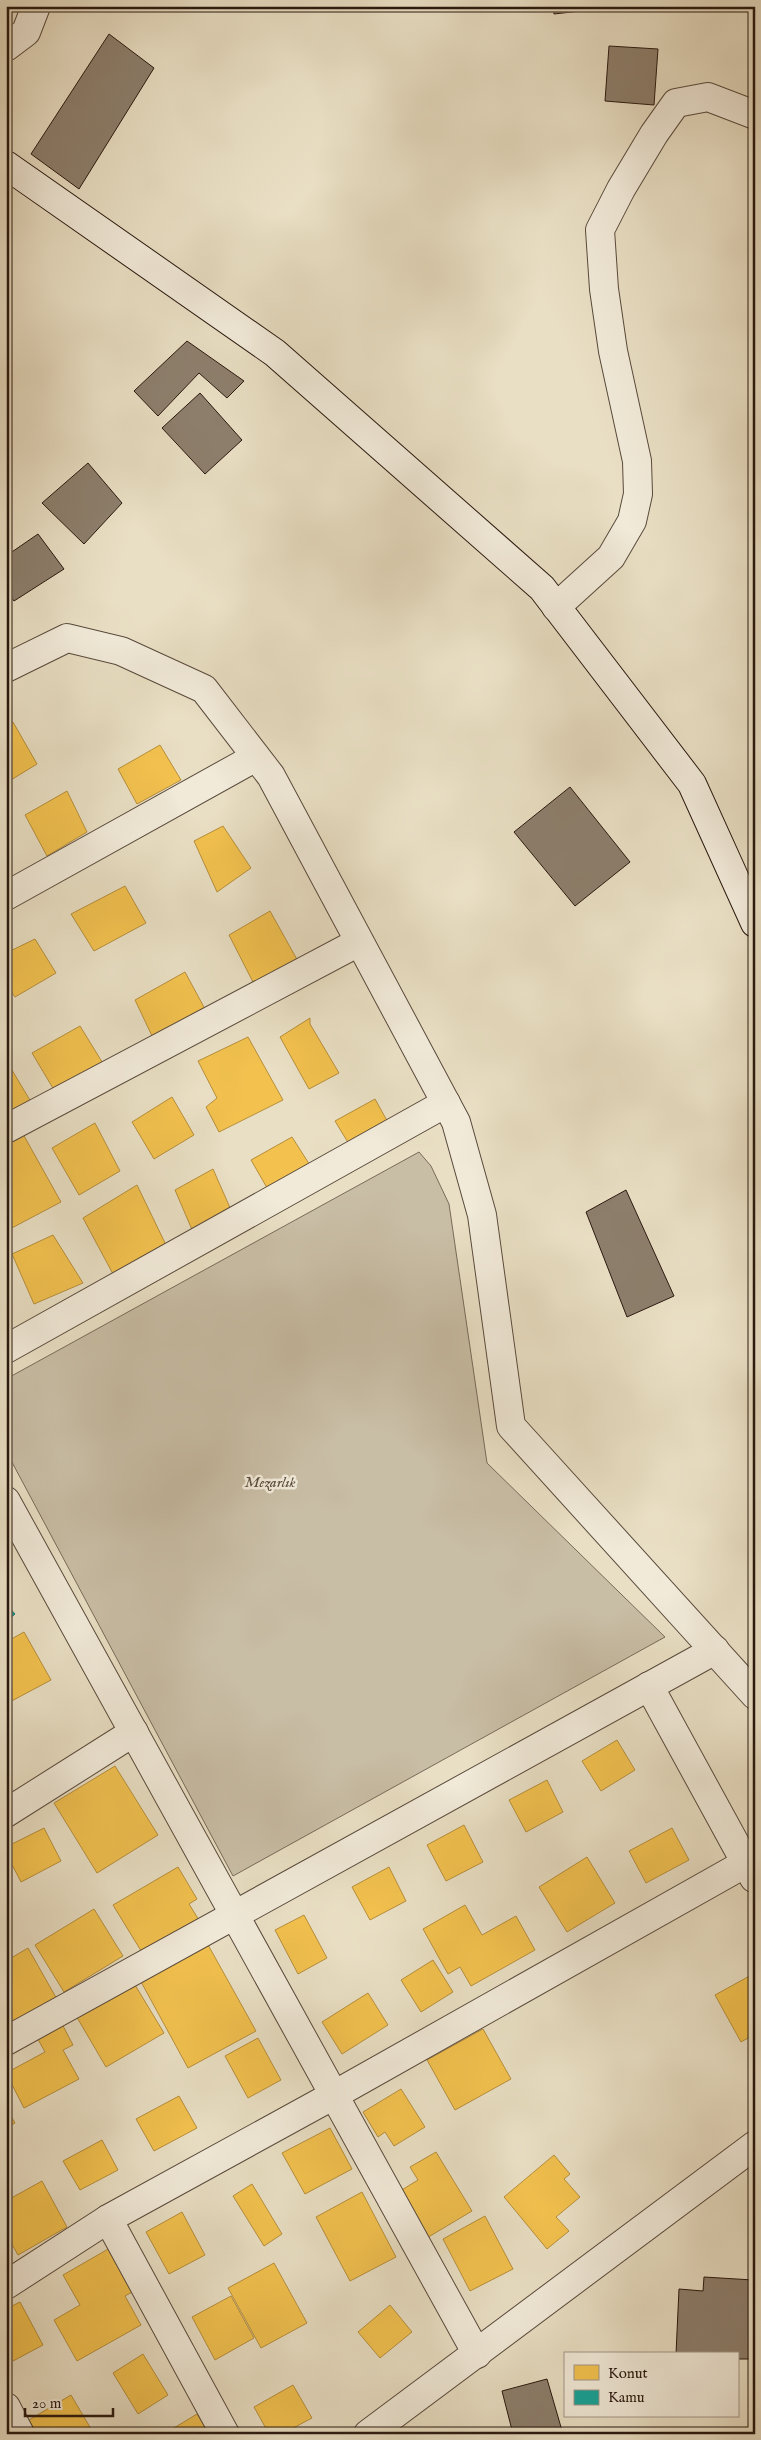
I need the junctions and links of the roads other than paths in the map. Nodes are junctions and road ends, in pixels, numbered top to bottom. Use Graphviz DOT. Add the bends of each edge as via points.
graph roads {
  1 [pos="36,6"];
  2 [pos="6,47"];
  3 [pos="755,115"];
  4 [pos="6,165"];
  5 [pos="556,606"];
  6 [pos="6,668"];
  7 [pos="256,757"];
  8 [pos="6,896"];
  9 [pos="755,923"];
  10 [pos="360,942"];
  11 [pos="446,1102"];
  12 [pos="6,1129"];
  13 [pos="6,1349"];
  14 [pos="6,1501"];
  15 [pos="715,1650"];
  16 [pos="650,1686"];
  17 [pos="755,1695"];
  18 [pos="134,1732"];
  19 [pos="6,1813"];
  20 [pos="750,1871"];
  21 [pos="234,1914"];
  22 [pos="6,2041"];
  23 [pos="334,2095"];
  24 [pos="755,2145"];
  25 [pos="108,2219"];
  26 [pos="6,2285"];
  27 [pos="477,2354"];
  28 [pos="6,2407"];
  29 [pos="20,2434"];
  30 [pos="225,2434"];
  31 [pos="368,2434"];
  1 -- 2 [label="street" via="26,32"];
  3 -- 5 [label="street" via="708,96 676,103 621,188 600,230 604,290 613,351 637,461 638,494 632,521 612,557"];
  4 -- 5 [label="street" via="275,353 542,588"];
  5 -- 9 [label="street" via="692,784"];
  6 -- 7 [label="street" via="67,638 121,651 204,689"];
  7 -- 8 [label="street"];
  7 -- 10 [label="street" via="271,776"];
  10 -- 11 [label="street"];
  10 -- 12 [label="street"];
  11 -- 13 [label="street"];
  11 -- 15 [label="street" via="456,1122 482,1215 511,1426"];
  14 -- 18 [label="street"];
  15 -- 16 [label="street"];
  15 -- 17 [label="street"];
  16 -- 20 [label="street"];
  16 -- 21 [label="street"];
  18 -- 19 [label="street"];
  18 -- 21 [label="street"];
  20 -- 23 [label="street"];
  21 -- 22 [label="street"];
  21 -- 23 [label="street"];
  23 -- 25 [label="street"];
  23 -- 27 [label="street"];
  24 -- 27 [label="street"];
  25 -- 26 [label="street"];
  25 -- 30 [label="street"];
  27 -- 31 [label="street"];
  28 -- 29 [label="street"];
}
